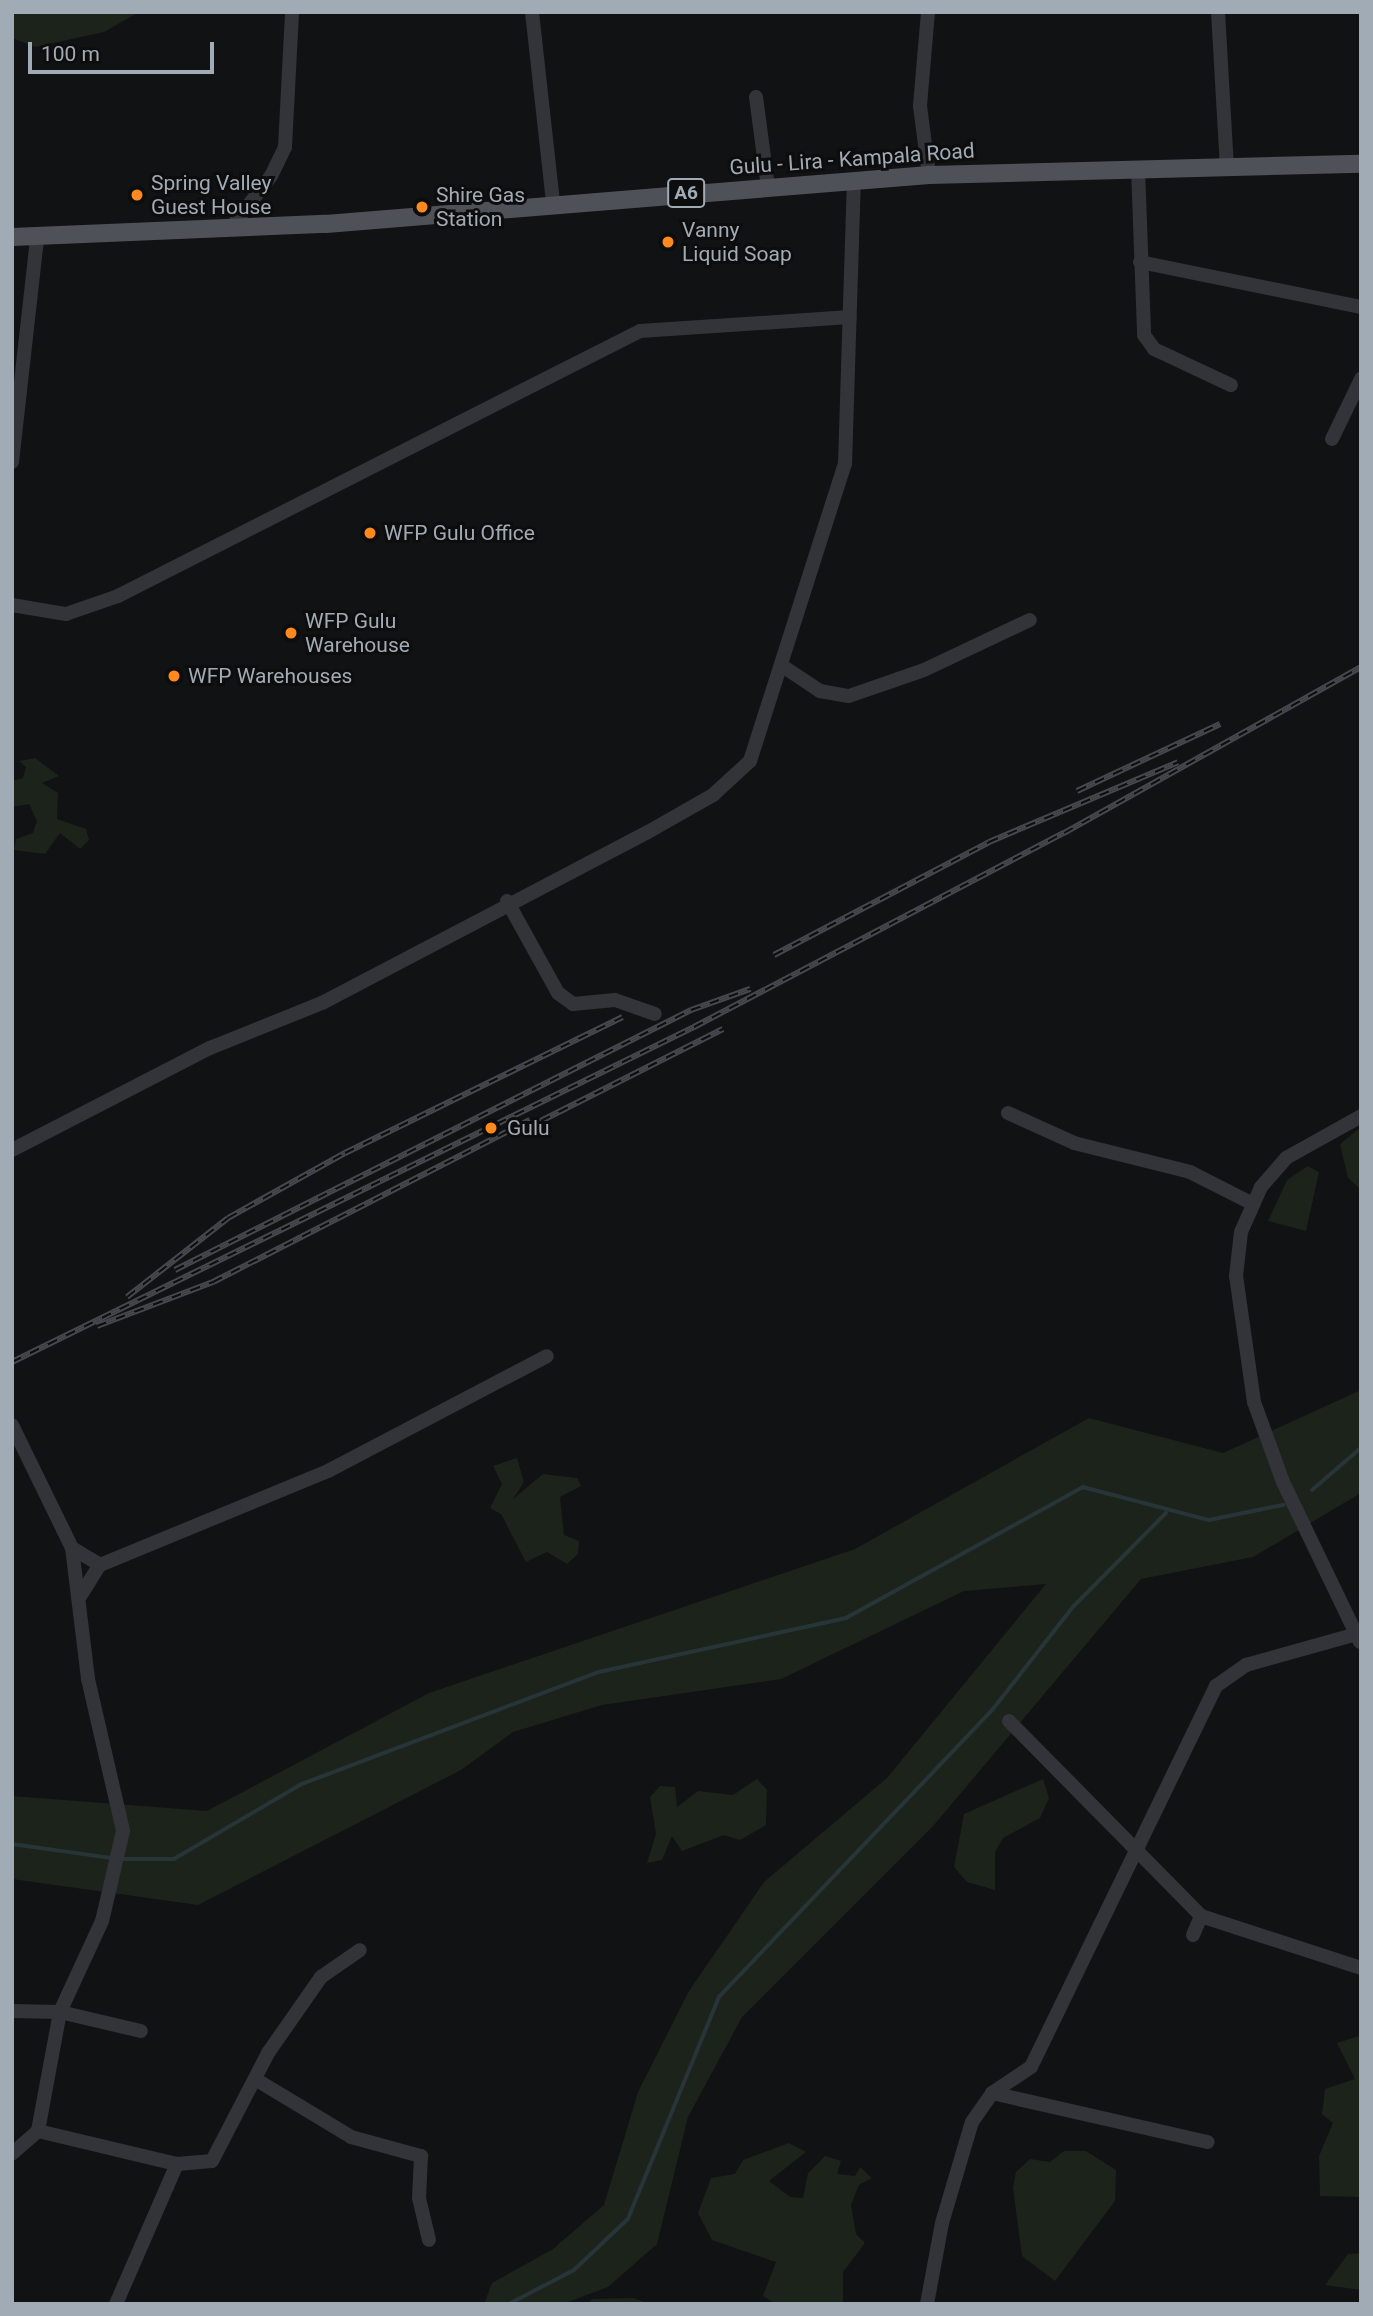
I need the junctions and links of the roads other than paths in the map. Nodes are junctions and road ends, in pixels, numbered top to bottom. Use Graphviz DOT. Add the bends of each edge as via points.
graph roads {
  1 [pos="292,12"];
  2 [pos="532,12"];
  3 [pos="928,12"];
  4 [pos="1218,12"];
  5 [pos="755,97"];
  6 [pos="1361,164"];
  7 [pos="1227,166"];
  8 [pos="1138,168"];
  9 [pos="929,175"];
  10 [pos="854,181"];
  11 [pos="768,187"];
  12 [pos="553,202"];
  13 [pos="230,229"];
  14 [pos="12,237"];
  15 [pos="37,238"];
  16 [pos="1140,261"];
  17 [pos="1361,307"];
  18 [pos="850,317"];
  19 [pos="1361,379"];
  20 [pos="1231,385"];
  21 [pos="1332,439"];
  22 [pos="12,462"];
  23 [pos="12,605"];
  24 [pos="1030,620"];
  25 [pos="784,667"];
  26 [pos="507,901"];
  27 [pos="655,1014"];
  28 [pos="1008,1113"];
  29 [pos="1361,1116"];
  30 [pos="12,1150"];
  31 [pos="1253,1204"];
  32 [pos="547,1356"];
  33 [pos="12,1425"];
  34 [pos="72,1548"];
  35 [pos="100,1565"];
  36 [pos="79,1598"];
  37 [pos="1359,1639"];
  38 [pos="1009,1721"];
  39 [pos="1141,1851"];
  40 [pos="1201,1916"];
  41 [pos="1194,1935"];
  42 [pos="360,1950"];
  43 [pos="1361,1968"];
  44 [pos="12,2011"];
  45 [pos="60,2012"];
  46 [pos="141,2031"];
  47 [pos="255,2079"];
  48 [pos="992,2093"];
  49 [pos="38,2131"];
  50 [pos="1207,2142"];
  51 [pos="12,2154"];
  52 [pos="177,2164"];
  53 [pos="429,2240"];
  54 [pos="116,2304"];
  55 [pos="927,2304"];
  1 -- 13 [label="street" via="285,147 271,176"];
  2 -- 12 [label="street"];
  3 -- 9 [label="street" via="920,106"];
  4 -- 7 [label="street"];
  5 -- 11 [label="street"];
  6 -- 7 [label="main road, Gulu - Lira - Kampala Road / A6"];
  7 -- 8 [label="main road, Gulu - Lira - Kampala Road / A6"];
  8 -- 9 [label="main road, Gulu - Lira - Kampala Road / A6"];
  8 -- 16 [label="street"];
  9 -- 10 [label="main road, Gulu - Lira - Kampala Road / A6"];
  10 -- 11 [label="main road, Gulu - Lira - Kampala Road / A6"];
  10 -- 18 [label="street"];
  11 -- 12 [label="main road, Gulu - Lira - Kampala Road / A6"];
  12 -- 13 [label="main road, Gulu - Lira - Kampala Road / A6"];
  13 -- 15 [label="main road, Gulu - Lira - Kampala Road / A6"];
  14 -- 15 [label="main road, Gulu - Lira - Kampala Road / A6"];
  15 -- 22 [label="street"];
  16 -- 17 [label="street"];
  16 -- 20 [label="street" via="1141,318 1154,349"];
  18 -- 23 [label="street" via="640,331 118,596 66,614"];
  18 -- 25 [label="street" via="845,464"];
  19 -- 21 [label="street"];
  24 -- 25 [label="street" via="924,670 849,696 820,691"];
  25 -- 26 [label="street" via="750,761 728,783 648,832"];
  26 -- 27 [label="street" via="558,993 573,1004 615,1000"];
  26 -- 30 [label="street" via="322,1003 210,1048"];
  28 -- 31 [label="street" via="1074,1143 1190,1172"];
  29 -- 31 [label="street" via="1286,1158"];
  31 -- 37 [label="street" via="1241,1232 1236,1276 1254,1402 1283,1482"];
  32 -- 35 [label="street" via="328,1471"];
  33 -- 34 [label="street"];
  34 -- 35 [label="street"];
  34 -- 36 [label="street"];
  35 -- 36 [label="street"];
  36 -- 45 [label="street" via="88,1679 123,1831 102,1921"];
  37 -- 39 [label="street" via="1246,1665 1216,1686"];
  38 -- 39 [label="street" via="1082,1800"];
  39 -- 40 [label="street"];
  39 -- 48 [label="street" via="1031,2067"];
  40 -- 41 [label="street"];
  40 -- 43 [label="street"];
  42 -- 47 [label="street" via="321,1977"];
  44 -- 45 [label="street"];
  45 -- 46 [label="street"];
  45 -- 49 [label="street"];
  47 -- 52 [label="street" via="220,2154 206,2164"];
  47 -- 53 [label="street" via="351,2137 421,2155 419,2198"];
  48 -- 50 [label="street"];
  48 -- 55 [label="street" via="972,2122 942,2223"];
  49 -- 51 [label="street"];
  49 -- 52 [label="street"];
  52 -- 54 [label="street"];
}
